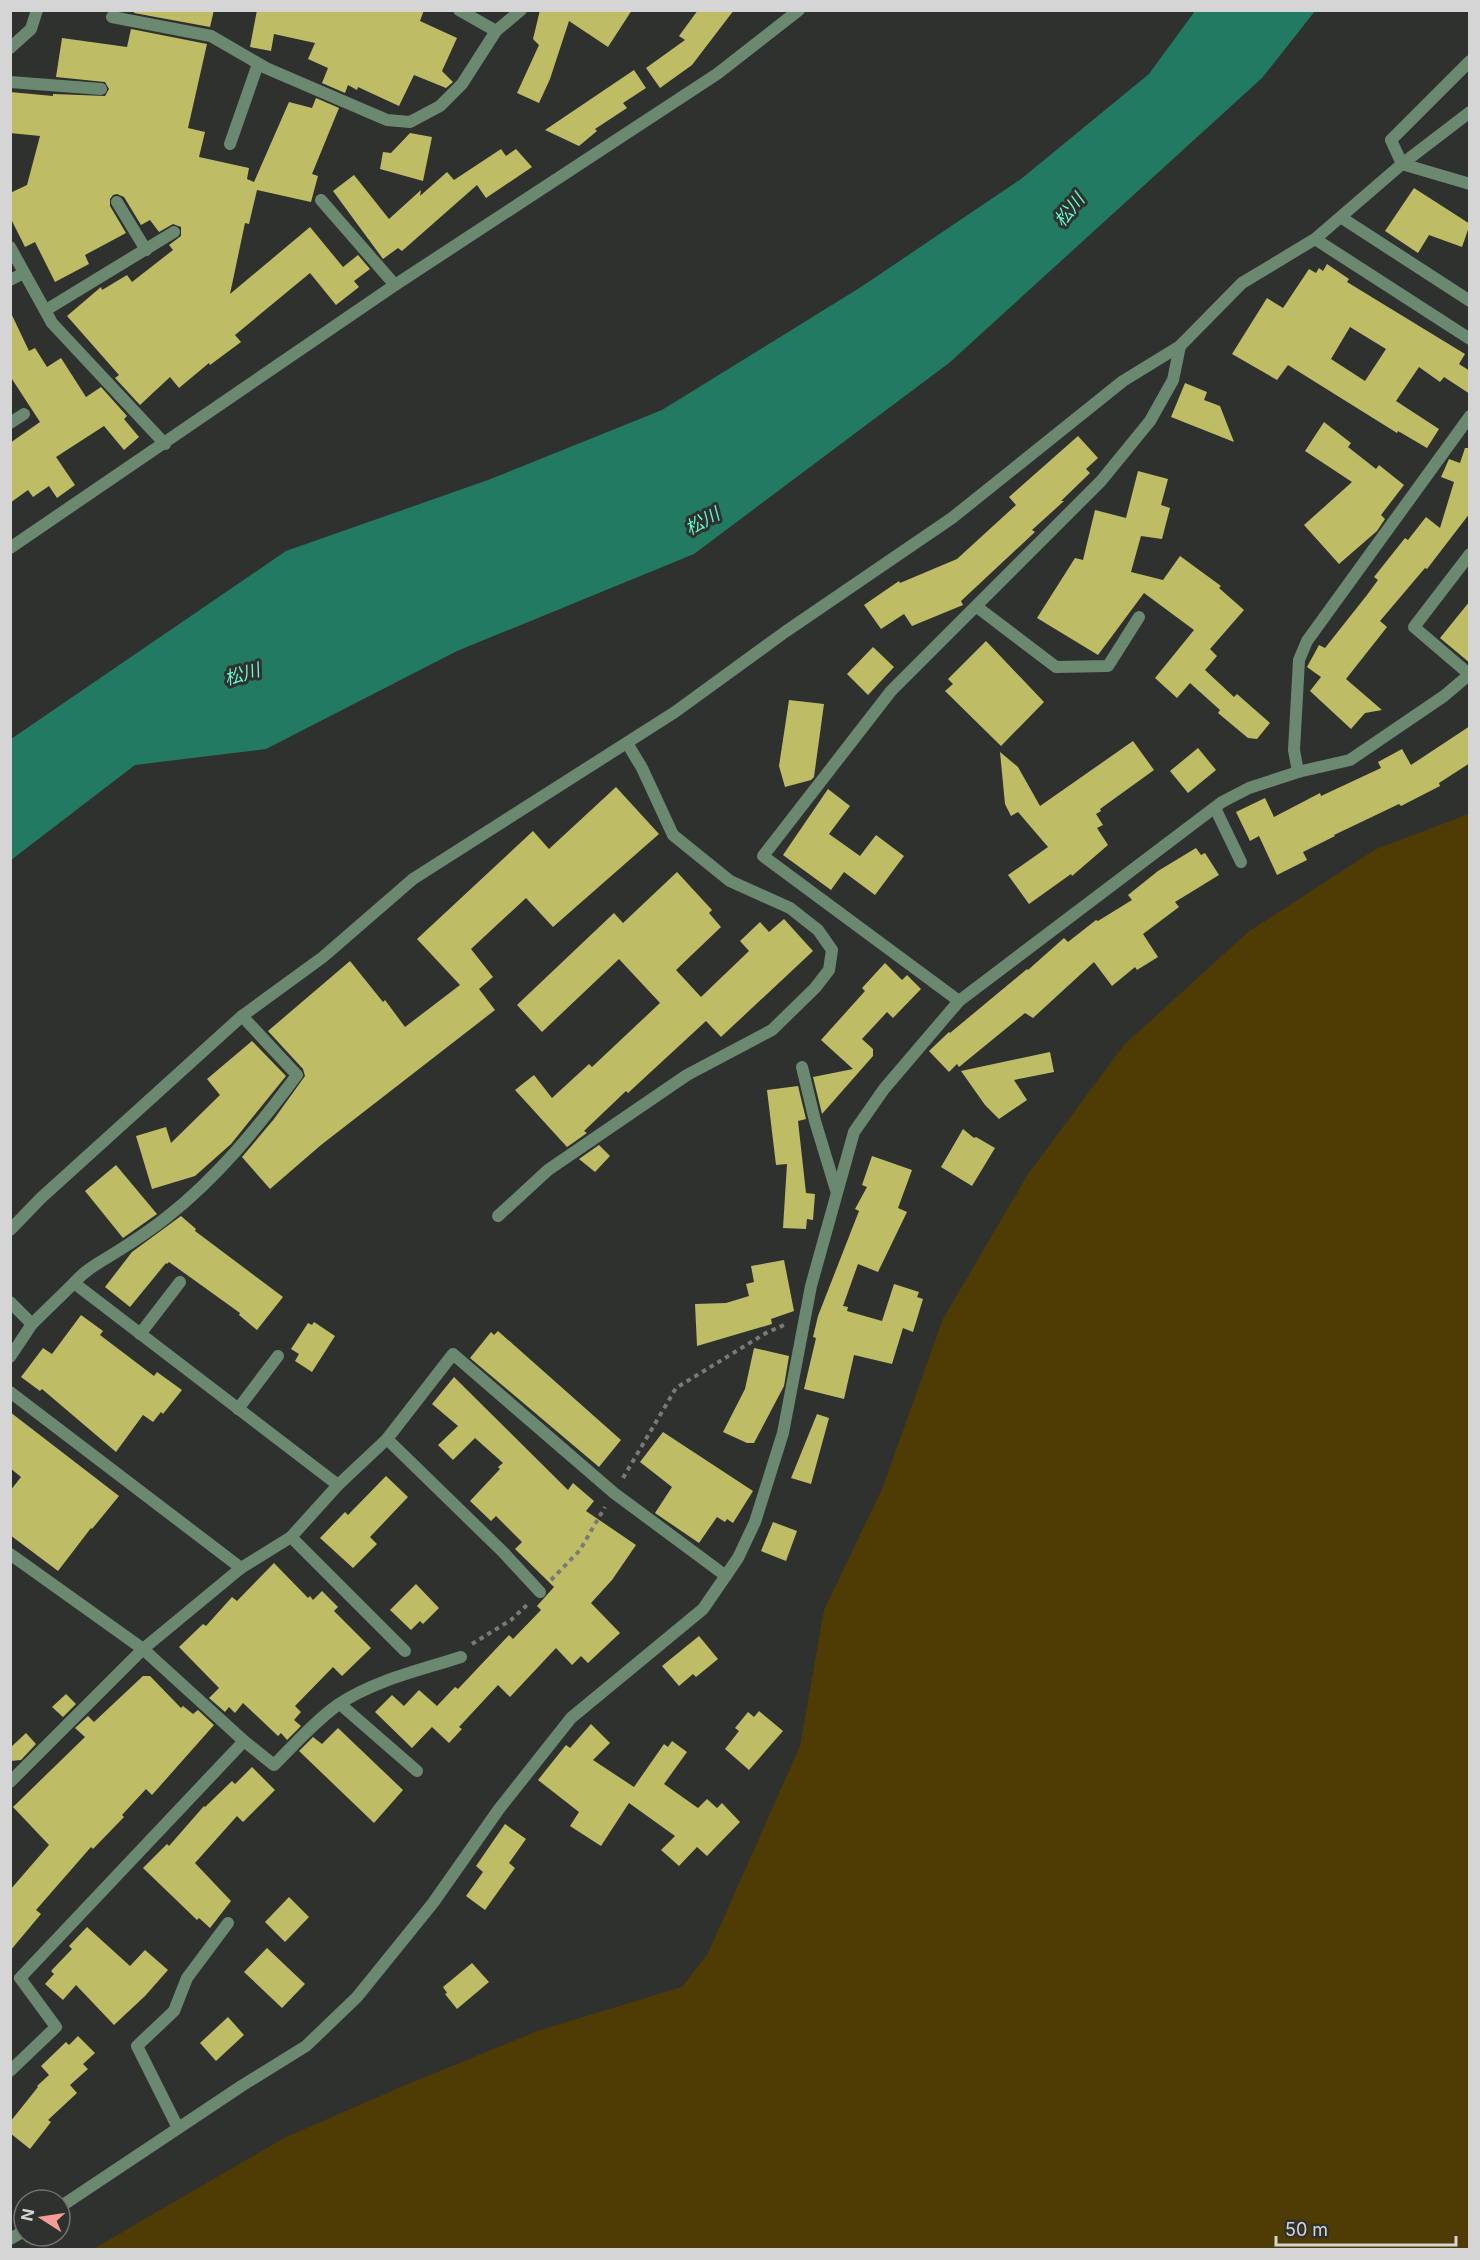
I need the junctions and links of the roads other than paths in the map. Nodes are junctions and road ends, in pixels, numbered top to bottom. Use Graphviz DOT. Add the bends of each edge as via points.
graph roads {
  1 [pos="37,10"];
  2 [pos="459,10"];
  3 [pos="521,10"];
  4 [pos="799,10"];
  5 [pos="112,17"];
  6 [pos="496,31"];
  7 [pos="10,48"];
  8 [pos="1470,61"];
  9 [pos="258,64"];
  10 [pos="10,82"];
  11 [pos="101,88"];
  12 [pos="1470,112"];
  13 [pos="230,144"];
  14 [pos="1402,164"];
  15 [pos="1470,184"];
  16 [pos="321,200"];
  17 [pos="117,202"];
  18 [pos="1342,218"];
  19 [pos="174,232"];
  20 [pos="1315,239"];
  21 [pos="10,247"];
  22 [pos="146,250"];
  23 [pos="24,273"];
  24 [pos="10,280"];
  25 [pos="395,285"];
  26 [pos="1470,301"];
  27 [pos="46,310"];
  28 [pos="1470,339"];
  29 [pos="1180,345"];
  30 [pos="24,414"];
  31 [pos="1470,416"];
  32 [pos="10,423"];
  33 [pos="165,444"];
  34 [pos="10,548"];
  35 [pos="1470,554"];
  36 [pos="977,607"];
  37 [pos="1139,617"];
  38 [pos="1469,674"];
  39 [pos="627,743"];
  40 [pos="1298,772"];
  41 [pos="1215,808"];
  42 [pos="1241,862"];
  43 [pos="959,1001"];
  44 [pos="242,1016"];
  45 [pos="802,1067"];
  46 [pos="837,1191"];
  47 [pos="498,1216"];
  48 [pos="10,1230"];
  49 [pos="180,1282"];
  50 [pos="74,1283"];
  51 [pos="10,1302"];
  52 [pos="32,1324"];
  53 [pos="140,1334"];
  54 [pos="278,1356"];
  55 [pos="10,1357"];
  56 [pos="10,1392"];
  57 [pos="238,1409"];
  58 [pos="387,1439"];
  59 [pos="338,1485"];
  60 [pos="291,1537"];
  61 [pos="10,1554"];
  62 [pos="241,1568"];
  63 [pos="726,1576"];
  64 [pos="540,1592"];
  65 [pos="143,1649"];
  66 [pos="405,1651"];
  67 [pos="461,1657"];
  68 [pos="340,1704"];
  69 [pos="244,1741"];
  70 [pos="417,1771"];
  71 [pos="10,1782"];
  72 [pos="228,1923"];
  73 [pos="10,2071"];
  74 [pos="178,2128"];
  75 [pos="72,2199"];
  1 -- 7 [label="street" via="31,29"];
  2 -- 6 [label="street"];
  3 -- 6 [label="street"];
  4 -- 25 [label="street" via="717,74"];
  5 -- 9 [label="street" via="211,36"];
  6 -- 9 [label="street" via="462,84 441,106 410,122 387,120"];
  8 -- 14 [label="street" via="1391,140"];
  9 -- 13 [label="street"];
  10 -- 11 [label="street"];
  12 -- 14 [label="street"];
  14 -- 15 [label="street"];
  14 -- 18 [label="street"];
  16 -- 25 [label="street"];
  17 -- 22 [label="street"];
  18 -- 20 [label="street"];
  18 -- 26 [label="street"];
  19 -- 22 [label="street"];
  20 -- 28 [label="street"];
  20 -- 29 [label="street" via="1242,283"];
  21 -- 23 [label="street"];
  22 -- 27 [label="street"];
  23 -- 24 [label="street"];
  23 -- 27 [label="street"];
  25 -- 33 [label="street"];
  27 -- 33 [label="street" via="52,323"];
  29 -- 36 [label="street" via="1173,380 1150,421 1101,481"];
  29 -- 39 [label="street" via="1123,381 952,518"];
  30 -- 32 [label="street"];
  31 -- 40 [label="street" via="1307,641 1299,660 1294,750"];
  33 -- 34 [label="street"];
  35 -- 38 [label="street" via="1414,627"];
  36 -- 37 [label="street" via="1056,667 1108,666"];
  36 -- 43 [label="street" via="891,691 763,856"];
  38 -- 40 [label="street" via="1444,696 1350,760"];
  39 -- 44 [label="street" via="413,879 323,957"];
  39 -- 47 [label="street" via="673,835 730,881 789,908 818,930 832,950 829,970 772,1030 687,1075 548,1170"];
  40 -- 41 [label="street" via="1249,788"];
  41 -- 42 [label="street"];
  41 -- 43 [label="street"];
  43 -- 46 [label="street" via="884,1089 854,1132"];
  44 -- 48 [label="street" via="66,1174"];
  44 -- 50 [label="street" via="297,1075 257,1128 203,1186 166,1218 84,1271"];
  45 -- 46 [label="street"];
  46 -- 63 [label="street" via="811,1286 783,1433 755,1522"];
  49 -- 53 [label="street"];
  50 -- 52 [label="street"];
  50 -- 53 [label="street"];
  51 -- 52 [label="street"];
  52 -- 55 [label="street"];
  53 -- 57 [label="street"];
  54 -- 57 [label="street"];
  56 -- 62 [label="street"];
  57 -- 59 [label="street"];
  58 -- 59 [label="street"];
  58 -- 63 [label="street" via="453,1354 614,1493"];
  58 -- 64 [label="street"];
  59 -- 60 [label="street"];
  60 -- 62 [label="street"];
  60 -- 66 [label="street"];
  61 -- 65 [label="street"];
  62 -- 65 [label="street"];
  63 -- 74 [label="street" via="703,1609 571,1718 499,1809 433,1903 357,1997 306,2046"];
  65 -- 69 [label="street"];
  65 -- 71 [label="street"];
  67 -- 68 [label="street" via="375,1686"];
  68 -- 69 [label="street" via="274,1765"];
  68 -- 70 [label="street"];
  69 -- 73 [label="street" via="20,1978 56,2027"];
  72 -- 74 [label="street" via="187,1978 174,2011 137,2046"];
  74 -- 75 [label="street"];
}
